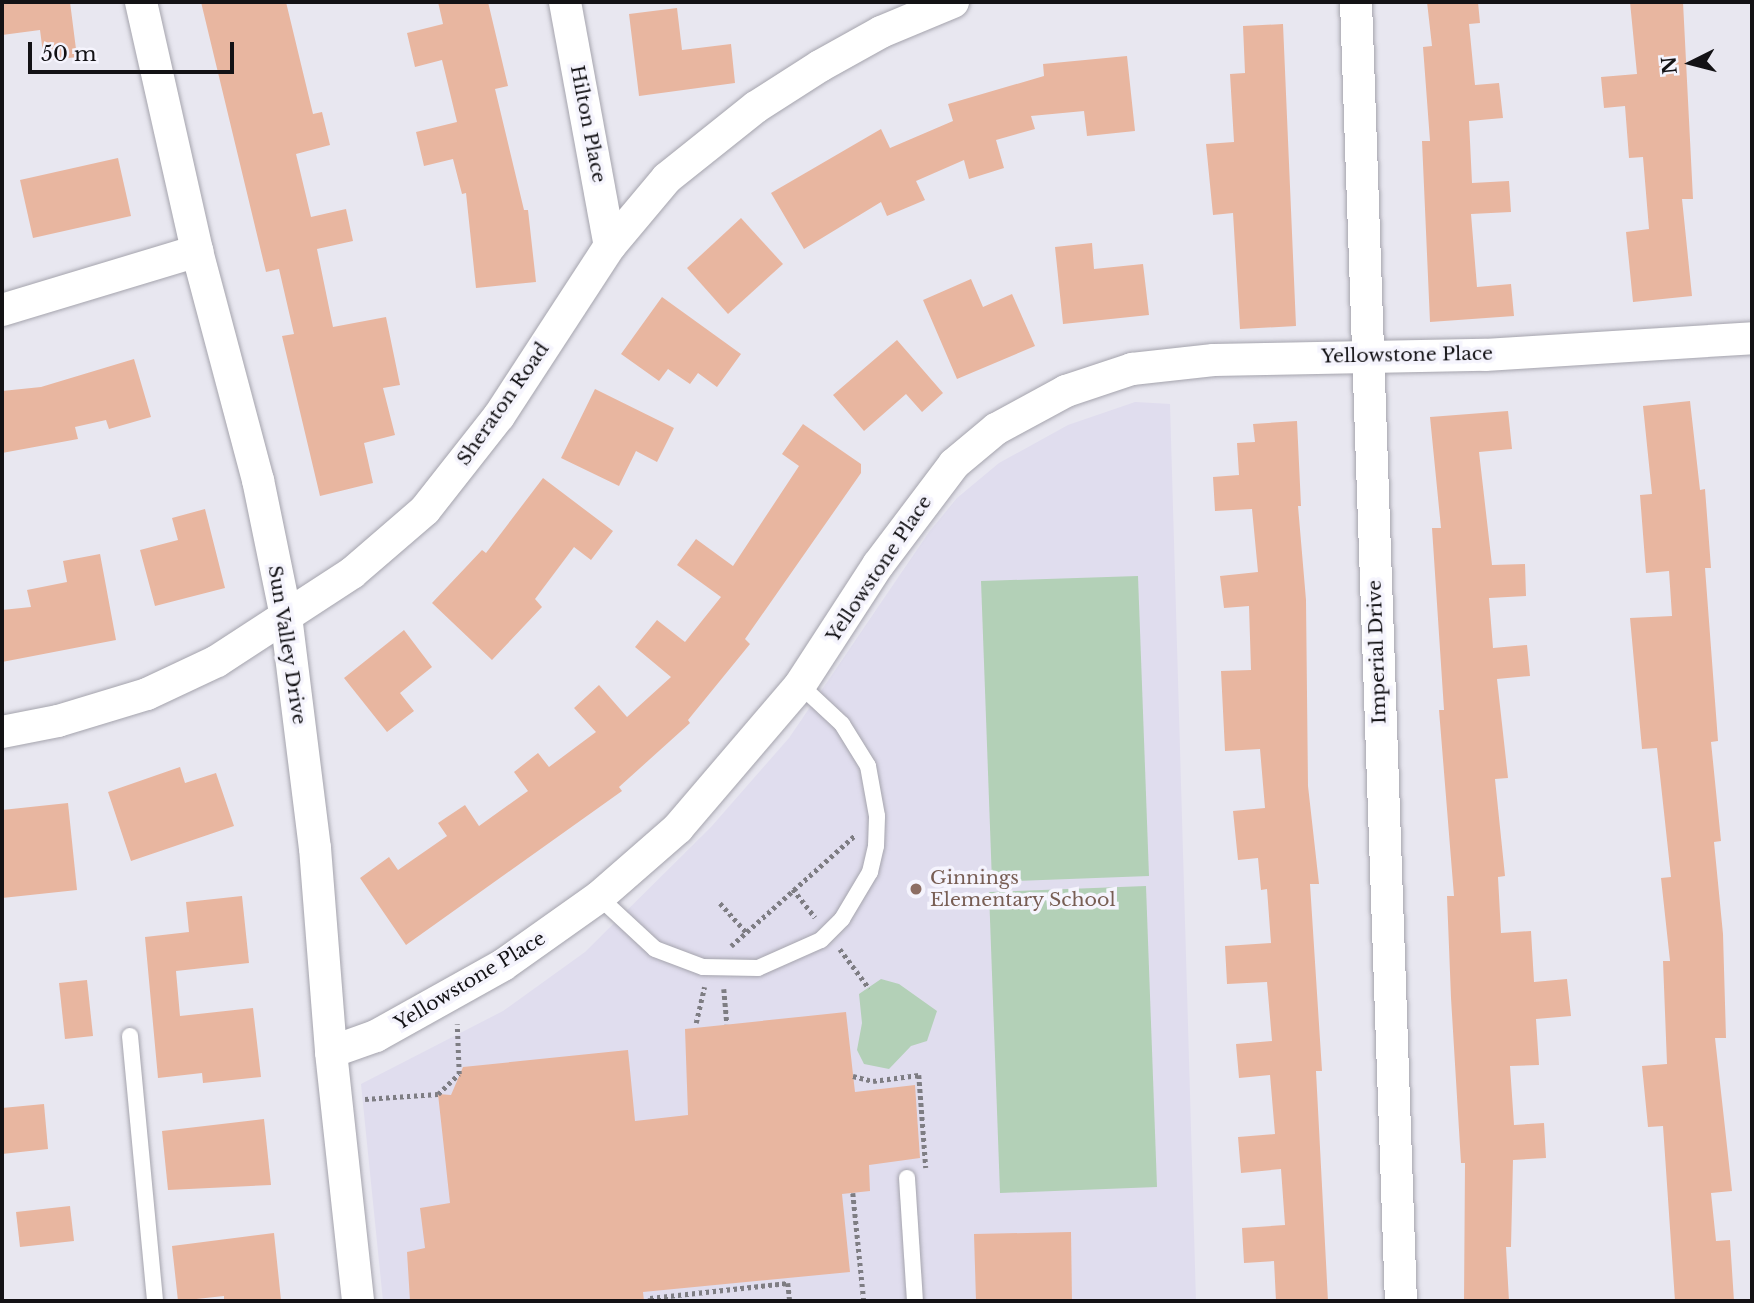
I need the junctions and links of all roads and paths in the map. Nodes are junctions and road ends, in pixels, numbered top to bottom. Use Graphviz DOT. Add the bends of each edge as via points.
graph roads {
  1 [pos="141,2"];
  2 [pos="565,2"];
  3 [pos="953,2"];
  4 [pos="1356,2"];
  5 [pos="610,246"];
  6 [pos="197,251"];
  7 [pos="2,310"];
  8 [pos="1752,338"];
  9 [pos="1365,356"];
  10 [pos="286,616"];
  11 [pos="800,685"];
  12 [pos="2,732"];
  13 [pos="877,816"];
  14 [pos="793,889"];
  15 [pos="599,897"];
  16 [pos="720,903"];
  17 [pos="816,918"];
  18 [pos="746,932"];
  19 [pos="729,948"];
  20 [pos="840,949"];
  21 [pos="704,987"];
  22 [pos="869,988"];
  23 [pos="724,989"];
  24 [pos="457,1023"];
  25 [pos="696,1023"];
  26 [pos="727,1024"];
  27 [pos="130,1036"];
  28 [pos="331,1052"];
  29 [pos="853,1076"];
  30 [pos="360,1100"];
  31 [pos="907,1178"];
  32 [pos="927,1178"];
  33 [pos="853,1193"];
  34 [pos="155,1301"];
  35 [pos="358,1301"];
  36 [pos="650,1301"];
  37 [pos="790,1301"];
  38 [pos="864,1301"];
  39 [pos="915,1301"];
  40 [pos="1401,1301"];
  1 -- 6 [label="street, Sun Valley Drive"];
  2 -- 5 [label="street, Hilton Place"];
  3 -- 5 [label="street, Sheraton Road" via="881,32 756,107 667,178"];
  4 -- 9 [label="street, Imperial Drive"];
  5 -- 10 [label="street, Sheraton Road" via="499,416 425,510 352,573"];
  6 -- 7 [label="street"];
  6 -- 10 [label="street, Sun Valley Drive" via="258,480"];
  8 -- 9 [label="street, Yellowstone Place" via="1485,355"];
  9 -- 11 [label="street, Yellowstone Place" via="1214,360 1132,369 1066,391 996,429 954,464 926,498"];
  9 -- 40 [label="street, Imperial Drive"];
  10 -- 12 [label="street, Sheraton Road" via="217,662 147,694 58,721"];
  10 -- 28 [label="street, Sun Valley Drive" via="316,848"];
  11 -- 13 [label="lane" via="842,723 868,766"];
  11 -- 15 [label="street, Yellowstone Place" via="678,828"];
  13 -- 14 [label="path"];
  13 -- 15 [label="lane" via="870,872 842,919 821,940 758,968 703,967 667,955 621,922"];
  14 -- 17 [label="path"];
  14 -- 18 [label="path"];
  15 -- 28 [label="street, Yellowstone Place" via="503,965 376,1036"];
  16 -- 18 [label="path"];
  18 -- 19 [label="path"];
  20 -- 22 [label="path"];
  21 -- 25 [label="path"];
  23 -- 26 [label="path"];
  24 -- 30 [label="path" via="458,1074 438,1094"];
  27 -- 34 [label="lane"];
  28 -- 35 [label="street, Sun Valley Drive"];
  29 -- 32 [label="path" via="873,1081 919,1075"];
  31 -- 39 [label="lane"];
  33 -- 38 [label="path"];
  36 -- 37 [label="path" via="788,1280"];
}
